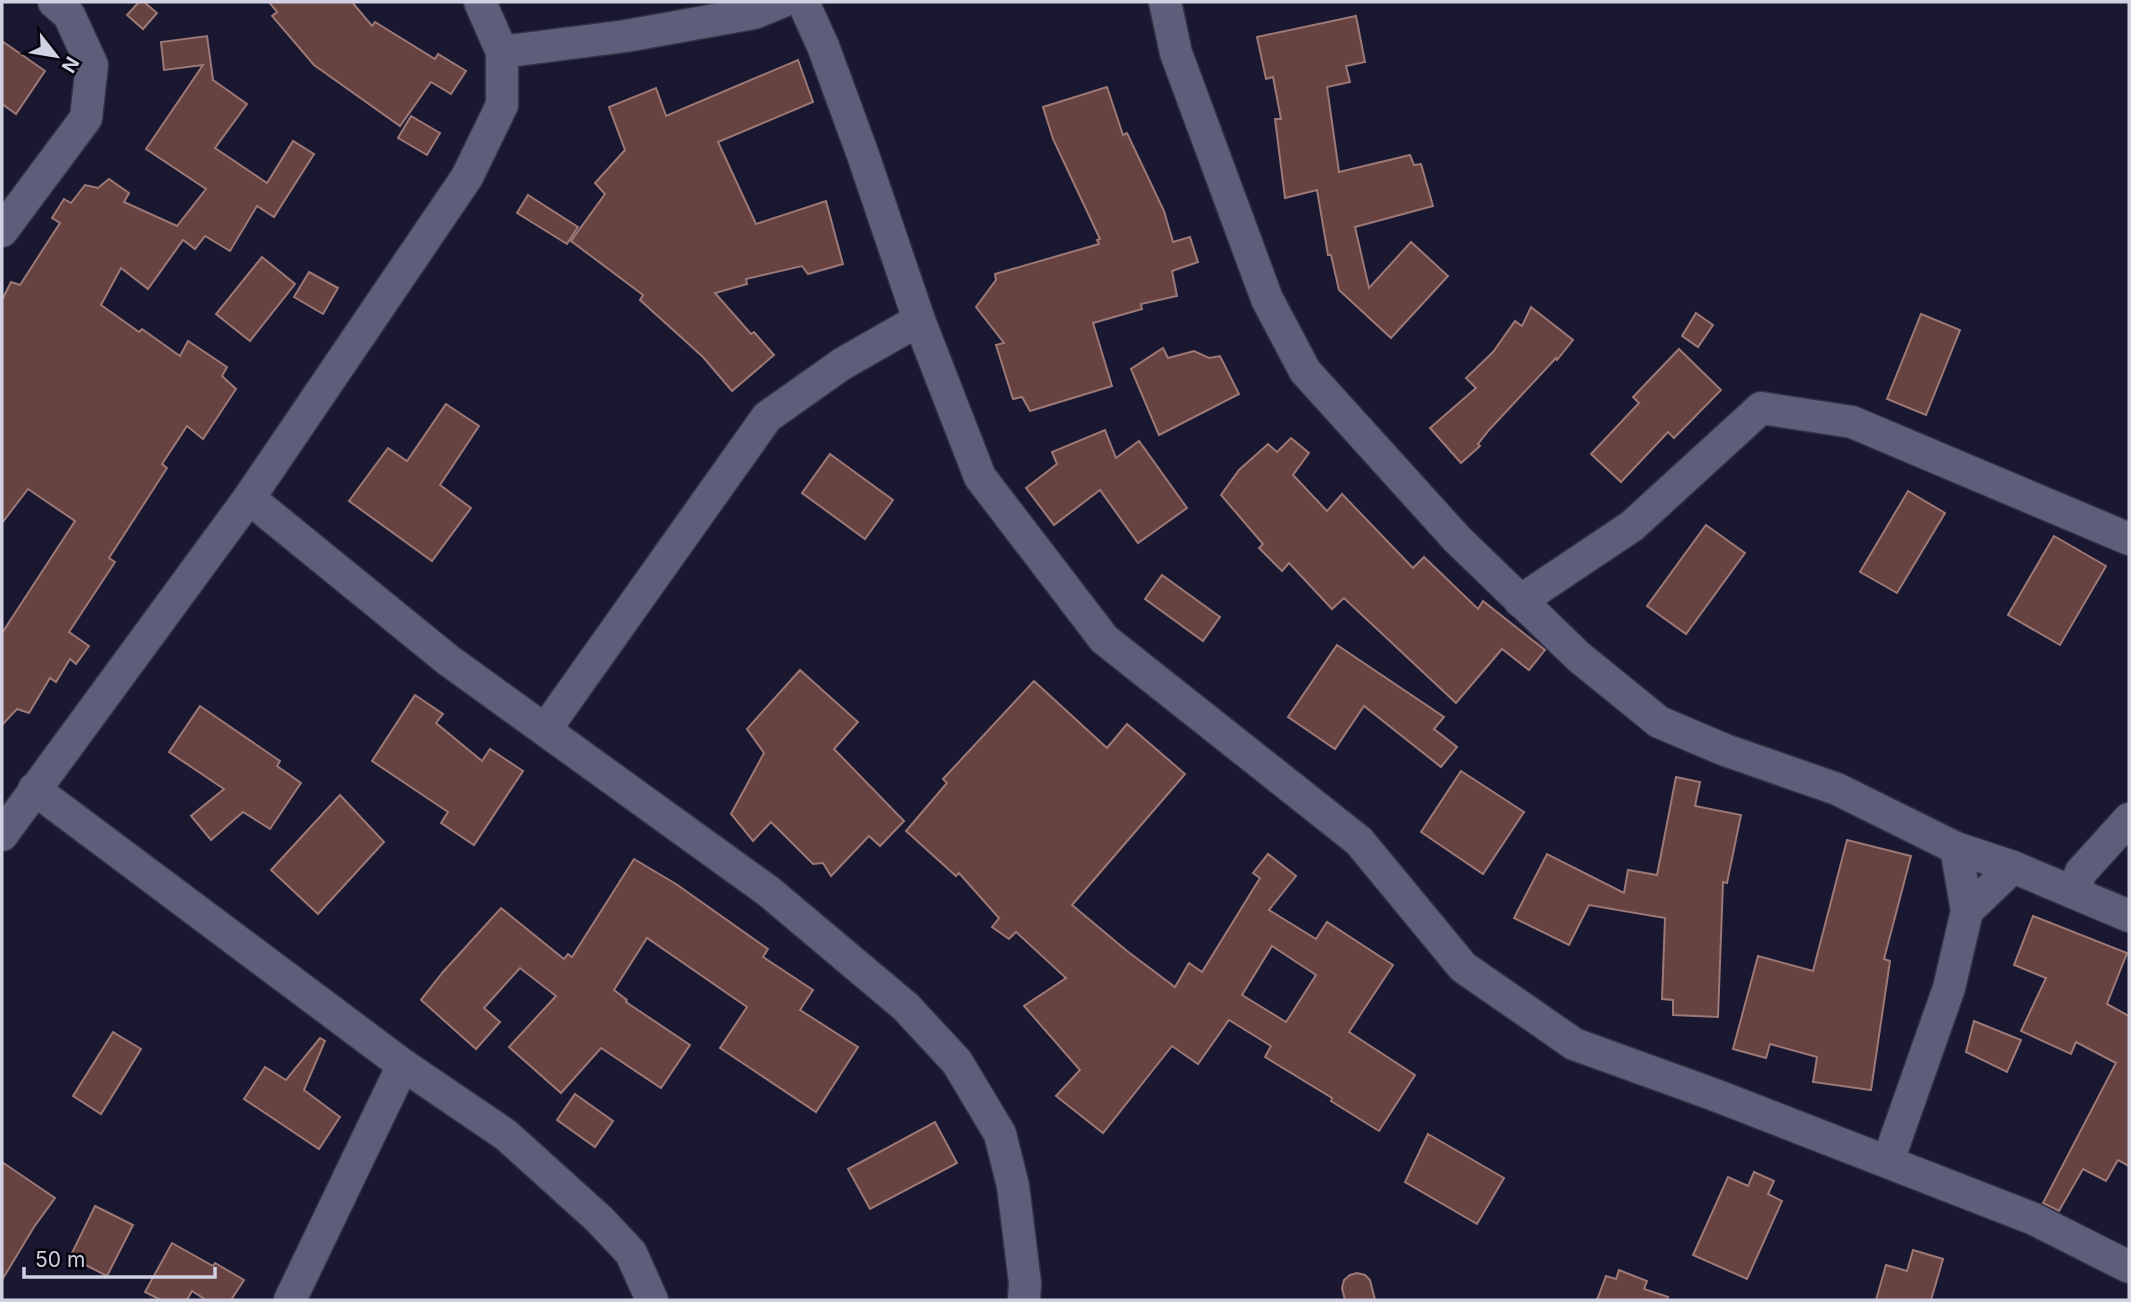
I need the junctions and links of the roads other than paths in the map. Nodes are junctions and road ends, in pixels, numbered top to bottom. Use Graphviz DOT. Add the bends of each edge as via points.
graph roads {
  1 [pos="54,2"];
  2 [pos="480,2"];
  3 [pos="781,2"];
  4 [pos="803,2"];
  5 [pos="1164,2"];
  6 [pos="502,52"];
  7 [pos="2,231"];
  8 [pos="919,320"];
  9 [pos="249,498"];
  10 [pos="2129,539"];
  11 [pos="1520,601"];
  12 [pos="545,730"];
  13 [pos="34,789"];
  14 [pos="2129,819"];
  15 [pos="2,835"];
  16 [pos="1956,848"];
  17 [pos="2013,867"];
  18 [pos="2073,892"];
  19 [pos="1968,911"];
  20 [pos="2129,916"];
  21 [pos="403,1065"];
  22 [pos="1888,1161"];
  23 [pos="2129,1266"];
  24 [pos="290,1300"];
  25 [pos="652,1300"];
  26 [pos="1024,1300"];
  1 -- 7 [label="street" via="69,15 92,65 86,117"];
  2 -- 6 [label="street"];
  3 -- 6 [label="street" via="729,18"];
  4 -- 8 [label="street"];
  5 -- 11 [label="street" via="1176,53 1267,299 1305,371 1457,539"];
  6 -- 9 [label="street" via="502,105 467,177"];
  8 -- 12 [label="street" via="842,364 767,416"];
  8 -- 22 [label="street" via="980,477 1104,639 1359,841 1463,967 1574,1044"];
  9 -- 12 [label="street" via="448,660"];
  9 -- 13 [label="street"];
  10 -- 11 [label="street" via="1852,422 1760,408 1632,526"];
  11 -- 16 [label="street" via="1579,657 1660,722 1838,789"];
  12 -- 26 [label="street" via="768,891 906,1007 957,1062 1000,1134 1013,1186"];
  13 -- 15 [label="street"];
  13 -- 21 [label="street"];
  14 -- 18 [label="street" via="2081,872"];
  16 -- 17 [label="street"];
  16 -- 19 [label="street"];
  17 -- 18 [label="street"];
  17 -- 19 [label="street"];
  18 -- 20 [label="street"];
  19 -- 22 [label="street" via="1949,988"];
  21 -- 24 [label="street"];
  21 -- 25 [label="street" via="506,1135 599,1219 631,1253"];
  22 -- 23 [label="street" via="2034,1219"];
}
